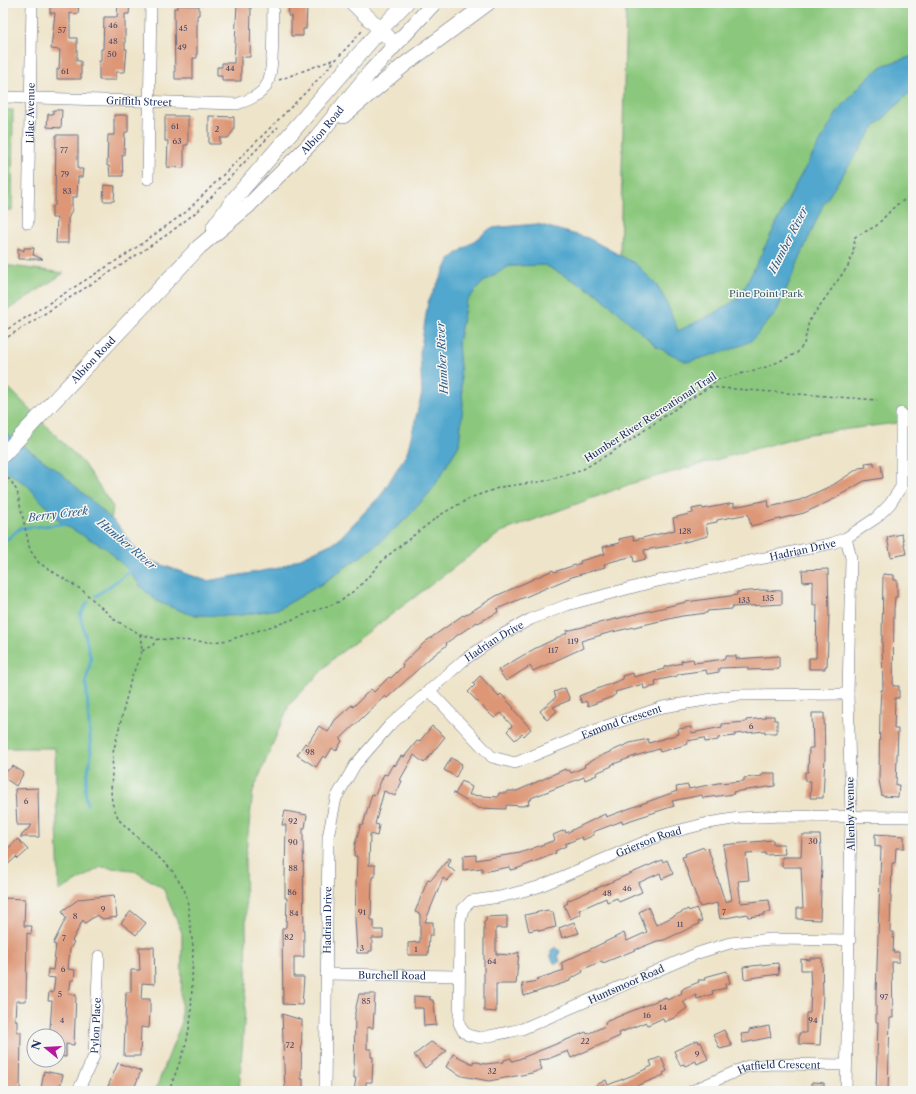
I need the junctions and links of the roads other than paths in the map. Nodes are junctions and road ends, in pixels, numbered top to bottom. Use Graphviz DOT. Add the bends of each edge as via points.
graph roads {
  1 [pos="32,3"];
  2 [pos="151,3"];
  3 [pos="273,3"];
  4 [pos="353,3"];
  5 [pos="406,3"];
  6 [pos="434,3"];
  7 [pos="488,3"];
  8 [pos="376,26"];
  9 [pos="395,43"];
  10 [pos="3,97"];
  11 [pos="31,98"];
  12 [pos="150,100"];
  13 [pos="318,137"];
  14 [pos="148,179"];
  15 [pos="28,223"];
  16 [pos="199,247"];
  17 [pos="901,412"];
  18 [pos="3,455"];
  19 [pos="846,538"];
  20 [pos="429,690"];
  21 [pos="848,694"];
  22 [pos="913,816"];
  23 [pos="851,817"];
  24 [pos="850,940"];
  25 [pos="99,956"];
  26 [pos="326,974"];
  27 [pos="459,976"];
  28 [pos="846,1065"];
  29 [pos="78,1091"];
  30 [pos="325,1091"];
  31 [pos="692,1091"];
  32 [pos="846,1091"];
  1 -- 11 [label="street, Lilac Avenue"];
  2 -- 12 [label="street"];
  3 -- 12 [label="street, Griffith Street" via="272,57 267,85 259,94 236,104"];
  4 -- 8 [label="main road"];
  5 -- 8 [label="main road, Albion Road"];
  6 -- 9 [label="main road, Albion Road"];
  7 -- 13 [label="main road" via="404,65"];
  8 -- 9 [label="main road"];
  8 -- 16 [label="main road, Albion Road" via="235,198"];
  9 -- 13 [label="main road, Albion Road"];
  10 -- 11 [label="street, Griffith Street"];
  11 -- 12 [label="street, Griffith Street"];
  11 -- 15 [label="street, Lilac Avenue"];
  12 -- 14 [label="street"];
  13 -- 16 [label="main road, Albion Road" via="248,206"];
  16 -- 18 [label="main road, Albion Road"];
  17 -- 19 [label="street, Hadrian Drive" via="900,487 890,504 876,518"];
  19 -- 20 [label="street, Hadrian Drive" via="649,583 567,605 531,619 496,638 464,660"];
  19 -- 21 [label="street, Allenby Avenue" via="851,558"];
  20 -- 21 [label="street, Esmond Crescent" via="492,757 515,763 603,727 663,707 737,695"];
  20 -- 26 [label="street, Hadrian Drive" via="389,726 360,759 336,798 328,837"];
  21 -- 23 [label="street, Allenby Avenue"];
  22 -- 23 [label="street, Grierson Road"];
  23 -- 24 [label="street, Allenby Avenue"];
  23 -- 27 [label="street, Grierson Road" via="782,816 710,822 661,835 531,890 471,901 466,904 461,914"];
  24 -- 27 [label="street, Huntsmoor Road" via="771,939 725,945 698,953 522,1029 480,1038 468,1035 459,1023"];
  24 -- 28 [label="street, Allenby Avenue"];
  25 -- 29 [label="street, Pylon Place" via="94,1056"];
  26 -- 27 [label="street, Burchell Road"];
  26 -- 30 [label="street, Hadrian Drive"];
  28 -- 31 [label="street, Hatfield Crescent" via="748,1066"];
  28 -- 32 [label="street, Allenby Avenue"];
}
